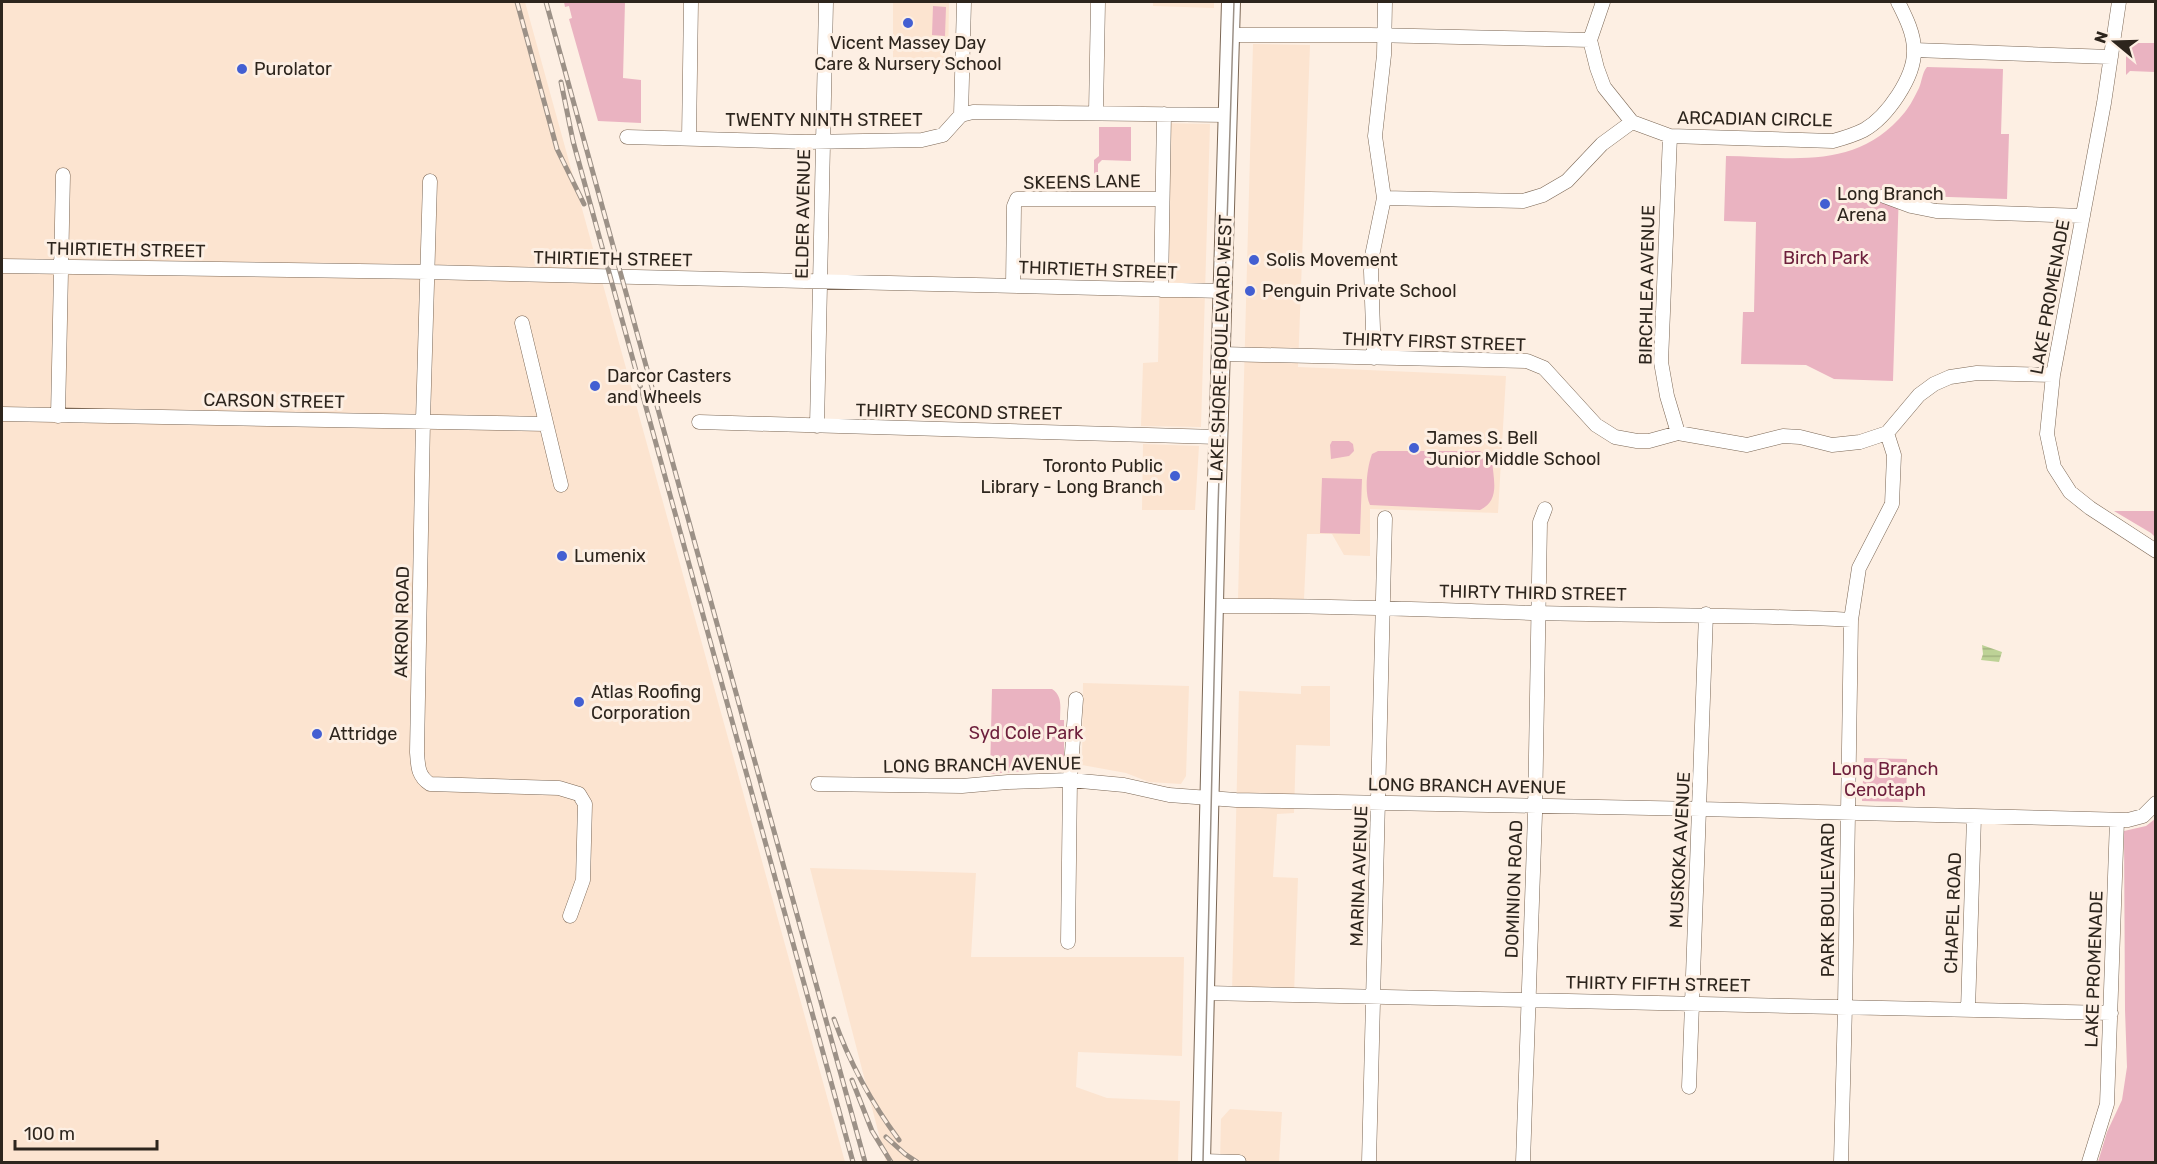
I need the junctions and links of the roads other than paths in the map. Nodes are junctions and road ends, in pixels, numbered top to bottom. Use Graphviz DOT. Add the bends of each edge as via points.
graph roads {
  1 [pos="691,2"];
  2 [pos="826,2"];
  3 [pos="964,2"];
  4 [pos="1098,2"];
  5 [pos="1232,2"];
  6 [pos="1385,2"];
  7 [pos="1603,2"];
  8 [pos="1898,2"];
  9 [pos="2119,2"];
  10 [pos="1230,35"];
  11 [pos="1385,35"];
  12 [pos="1590,40"];
  13 [pos="1914,50"];
  14 [pos="2111,57"];
  15 [pos="1096,112"];
  16 [pos="1164,114"];
  17 [pos="961,115"];
  18 [pos="1228,115"];
  19 [pos="1632,122"];
  20 [pos="1670,136"];
  21 [pos="627,137"];
  22 [pos="689,138"];
  23 [pos="822,142"];
  24 [pos="63,175"];
  25 [pos="429,181"];
  26 [pos="1884,196"];
  27 [pos="1384,198"];
  28 [pos="1161,199"];
  29 [pos="2083,216"];
  30 [pos="2,266"];
  31 [pos="62,268"];
  32 [pos="428,272"];
  33 [pos="821,283"];
  34 [pos="1013,286"];
  35 [pos="1161,290"];
  36 [pos="1222,291"];
  37 [pos="522,323"];
  38 [pos="1221,354"];
  39 [pos="1374,358"];
  40 [pos="2053,375"];
  41 [pos="2,414"];
  42 [pos="58,416"];
  43 [pos="423,420"];
  44 [pos="699,422"];
  45 [pos="546,424"];
  46 [pos="817,426"];
  47 [pos="1678,433"];
  48 [pos="1887,433"];
  49 [pos="1218,437"];
  50 [pos="561,485"];
  51 [pos="1545,509"];
  52 [pos="1385,518"];
  53 [pos="2156,550"];
  54 [pos="1214,606"];
  55 [pos="1383,607"];
  56 [pos="1538,613"];
  57 [pos="1706,614"];
  58 [pos="1851,620"];
  59 [pos="1076,699"];
  60 [pos="1070,780"];
  61 [pos="818,784"];
  62 [pos="1210,799"];
  63 [pos="1380,802"];
  64 [pos="2156,803"];
  65 [pos="1535,806"];
  66 [pos="1700,809"];
  67 [pos="1847,814"];
  68 [pos="1974,817"];
  69 [pos="2117,820"];
  70 [pos="570,916"];
  71 [pos="1068,942"];
  72 [pos="1206,993"];
  73 [pos="1372,996"];
  74 [pos="1528,1000"];
  75 [pos="1691,1003"];
  76 [pos="1845,1006"];
  77 [pos="1968,1010"];
  78 [pos="2111,1013"];
  79 [pos="1689,1087"];
  80 [pos="1199,1158"];
  81 [pos="1239,1162"];
  82 [pos="1369,1162"];
  83 [pos="1523,1162"];
  84 [pos="1841,1162"];
  85 [pos="2089,1162"];
  1 -- 22 [label="street"];
  2 -- 23 [label="street, ELDER AVENUE"];
  3 -- 17 [label="street"];
  4 -- 15 [label="street"];
  5 -- 10 [label="main road, LAKE SHORE BOULEVARD WEST"];
  6 -- 11 [label="street"];
  7 -- 12 [label="street"];
  8 -- 13 [label="street"];
  9 -- 14 [label="street, LAKE PROMENADE"];
  10 -- 11 [label="street"];
  10 -- 18 [label="main road, LAKE SHORE BOULEVARD WEST"];
  11 -- 12 [label="street"];
  11 -- 27 [label="street" via="1375,136"];
  12 -- 19 [label="street" via="1604,87"];
  13 -- 14 [label="street"];
  13 -- 20 [label="street, ARCADIAN CIRCLE" via="1896,98 1869,126 1847,137 1833,141"];
  14 -- 29 [label="street, LAKE PROMENADE"];
  15 -- 16 [label="street"];
  15 -- 17 [label="street"];
  16 -- 18 [label="street"];
  16 -- 28 [label="street, SKEENS LANE"];
  17 -- 23 [label="street, TWENTY NINTH STREET" via="943,135 922,140"];
  18 -- 36 [label="main road, LAKE SHORE BOULEVARD WEST"];
  19 -- 20 [label="street, ARCADIAN CIRCLE"];
  19 -- 27 [label="street" via="1602,144 1567,181 1533,198"];
  20 -- 47 [label="street, BIRCHLEA AVENUE" via="1661,362"];
  21 -- 22 [label="street, TWENTY NINTH STREET"];
  22 -- 23 [label="street, TWENTY NINTH STREET"];
  23 -- 33 [label="street, ELDER AVENUE"];
  24 -- 31 [label="street"];
  25 -- 32 [label="street, AKRON ROAD"];
  26 -- 29 [label="street" via="1936,211"];
  27 -- 39 [label="street" via="1371,271"];
  28 -- 34 [label="street, SKEENS LANE" via="1017,200"];
  28 -- 35 [label="street, SKEENS LANE"];
  29 -- 40 [label="street, LAKE PROMENADE"];
  30 -- 31 [label="street, THIRTIETH STREET"];
  31 -- 32 [label="street, THIRTIETH STREET"];
  31 -- 42 [label="street"];
  32 -- 33 [label="street, THIRTIETH STREET"];
  32 -- 43 [label="street, AKRON ROAD"];
  33 -- 34 [label="street, THIRTIETH STREET"];
  33 -- 46 [label="street, ELDER AVENUE"];
  34 -- 35 [label="street, THIRTIETH STREET"];
  35 -- 36 [label="street, THIRTIETH STREET"];
  36 -- 38 [label="main road, LAKE SHORE BOULEVARD WEST"];
  37 -- 45 [label="street"];
  38 -- 39 [label="street, THIRTY FIRST STREET"];
  38 -- 49 [label="main road, LAKE SHORE BOULEVARD WEST"];
  39 -- 47 [label="street, THIRTY FIRST STREET" via="1527,361 1544,368 1596,425 1615,436 1648,441"];
  40 -- 48 [label="street" via="1977,373 1950,377 1919,395"];
  40 -- 53 [label="street, LAKE PROMENADE" via="2047,434 2051,458 2062,481 2080,501"];
  41 -- 42 [label="street, CARSON STREET"];
  42 -- 43 [label="street, CARSON STREET"];
  43 -- 45 [label="street, CARSON STREET"];
  43 -- 70 [label="street, AKRON ROAD" via="418,771 430,784 559,788 579,794 585,804 583,880"];
  44 -- 46 [label="street, THIRTY SECOND STREET"];
  45 -- 50 [label="street"];
  46 -- 49 [label="street, THIRTY SECOND STREET"];
  47 -- 48 [label="street, THIRTY FIRST STREET" via="1738,445 1792,436 1840,446"];
  48 -- 58 [label="street, PARK BOULEVARD" via="1894,455 1892,504 1858,568"];
  49 -- 54 [label="main road, LAKE SHORE BOULEVARD WEST"];
  51 -- 56 [label="street, DOMINION ROAD" via="1540,522"];
  52 -- 55 [label="street, MARINA AVENUE"];
  54 -- 55 [label="street, THIRTY THIRD STREET"];
  54 -- 62 [label="main road, LAKE SHORE BOULEVARD WEST" via="1212,694 1201,714 1199,784"];
  55 -- 56 [label="street, THIRTY THIRD STREET"];
  55 -- 63 [label="street, MARINA AVENUE"];
  56 -- 57 [label="street, THIRTY THIRD STREET"];
  56 -- 65 [label="street, DOMINION ROAD"];
  57 -- 58 [label="street, THIRTY THIRD STREET"];
  57 -- 66 [label="street, MUSKOKA AVENUE"];
  58 -- 67 [label="street, PARK BOULEVARD"];
  59 -- 60 [label="street"];
  60 -- 61 [label="street, LONG BRANCH AVENUE" via="962,786"];
  60 -- 62 [label="street, LONG BRANCH AVENUE"];
  60 -- 71 [label="street"];
  62 -- 63 [label="street, LONG BRANCH AVENUE"];
  62 -- 72 [label="main road, LAKE SHORE BOULEVARD WEST" via="1220,811 1218,884 1207,914"];
  63 -- 65 [label="street, LONG BRANCH AVENUE"];
  63 -- 73 [label="street, MARINA AVENUE"];
  64 -- 69 [label="street" via="2143,816"];
  65 -- 66 [label="street, LONG BRANCH AVENUE"];
  65 -- 74 [label="street, DOMINION ROAD"];
  66 -- 67 [label="street, LONG BRANCH AVENUE"];
  66 -- 75 [label="street, MUSKOKA AVENUE"];
  67 -- 68 [label="street, LONG BRANCH AVENUE"];
  67 -- 76 [label="street, PARK BOULEVARD"];
  68 -- 69 [label="street, LONG BRANCH AVENUE"];
  68 -- 77 [label="street, CHAPEL ROAD"];
  69 -- 78 [label="street, LAKE PROMENADE"];
  72 -- 73 [label="street, THIRTY FIFTH STREET"];
  72 -- 80 [label="main road, LAKE SHORE BOULEVARD WEST"];
  73 -- 74 [label="street, THIRTY FIFTH STREET"];
  73 -- 82 [label="street, MARINA AVENUE"];
  74 -- 75 [label="street, THIRTY FIFTH STREET"];
  74 -- 83 [label="street, DOMINION ROAD"];
  75 -- 76 [label="street, THIRTY FIFTH STREET"];
  75 -- 79 [label="street, MUSKOKA AVENUE"];
  76 -- 77 [label="street, THIRTY FIFTH STREET"];
  76 -- 84 [label="street, PARK BOULEVARD"];
  77 -- 78 [label="street, THIRTY FIFTH STREET"];
  78 -- 85 [label="street, LAKE PROMENADE" via="2107,1104"];
  80 -- 81 [label="street"];
}
